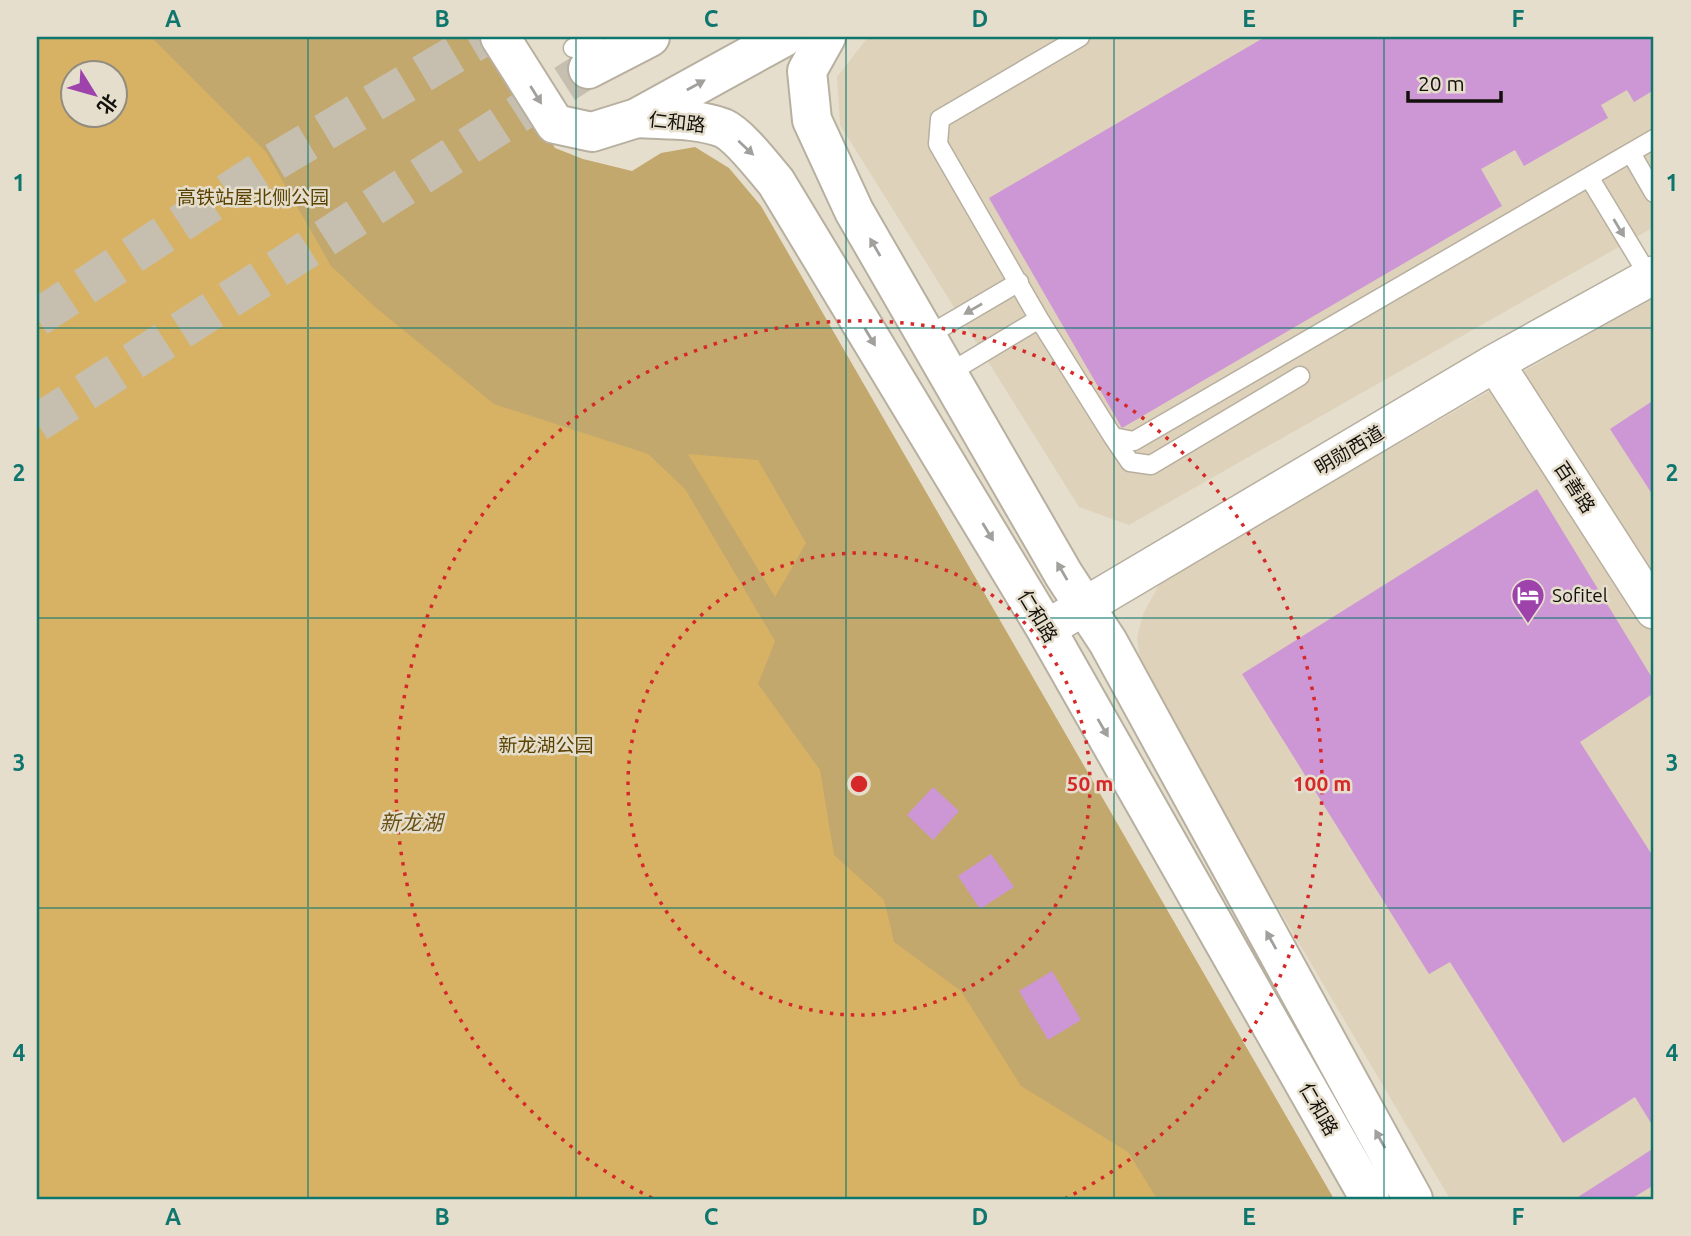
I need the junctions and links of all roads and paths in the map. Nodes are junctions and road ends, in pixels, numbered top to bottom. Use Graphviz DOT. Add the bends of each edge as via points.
graph roads {
  1 [pos="500,37"];
  2 [pos="650,37"];
  3 [pos="784,37"];
  4 [pos="826,37"];
  5 [pos="1080,37"];
  6 [pos="585,51"];
  7 [pos="636,118"];
  8 [pos="1654,139"];
  9 [pos="1631,153"];
  10 [pos="1589,177"];
  11 [pos="1654,193"];
  12 [pos="1652,276"];
  13 [pos="1019,282"];
  14 [pos="1039,318"];
  15 [pos="927,336"];
  16 [pos="1495,363"];
  17 [pos="949,373"];
  18 [pos="1300,376"];
  19 [pos="1113,437"];
  20 [pos="1084,607"];
  21 [pos="1654,610"];
  22 [pos="1046,629"];
  23 [pos="1370,1199"];
  24 [pos="1413,1199"];
  1 -- 7 [label="street, one-way" via="555,124 592,132"];
  2 -- 6 [label="street"];
  7 -- 3 [label="street, one-way"];
  15 -- 4 [label="street, 仁和路, one-way" via="855,211 812,120 807,71"];
  5 -- 13 [label="lane" via="940,119 938,144"];
  7 -- 22 [label="street, 仁和路, one-way" via="692,121 725,129 776,182"];
  8 -- 9 [label="lane"];
  9 -- 10 [label="lane"];
  9 -- 11 [label="lane"];
  10 -- 12 [label="lane, one-way"];
  10 -- 19 [label="lane" via="1134,441"];
  12 -- 16 [label="street, 明勋西道"];
  13 -- 14 [label="lane"];
  13 -- 15 [label="lane, one-way"];
  14 -- 17 [label="lane"];
  14 -- 19 [label="lane"];
  15 -- 17 [label="street, 仁和路"];
  16 -- 20 [label="street, 明勋西道"];
  16 -- 21 [label="street, 百善路"];
  20 -- 17 [label="street, 仁和路, one-way"];
  18 -- 19 [label="lane" via="1151,465 1130,462"];
  20 -- 22 [label="street, 明勋西道"];
  24 -- 20 [label="street, 仁和路, one-way" via="1108,642"];
  22 -- 23 [label="street, 仁和路, one-way"];
}
